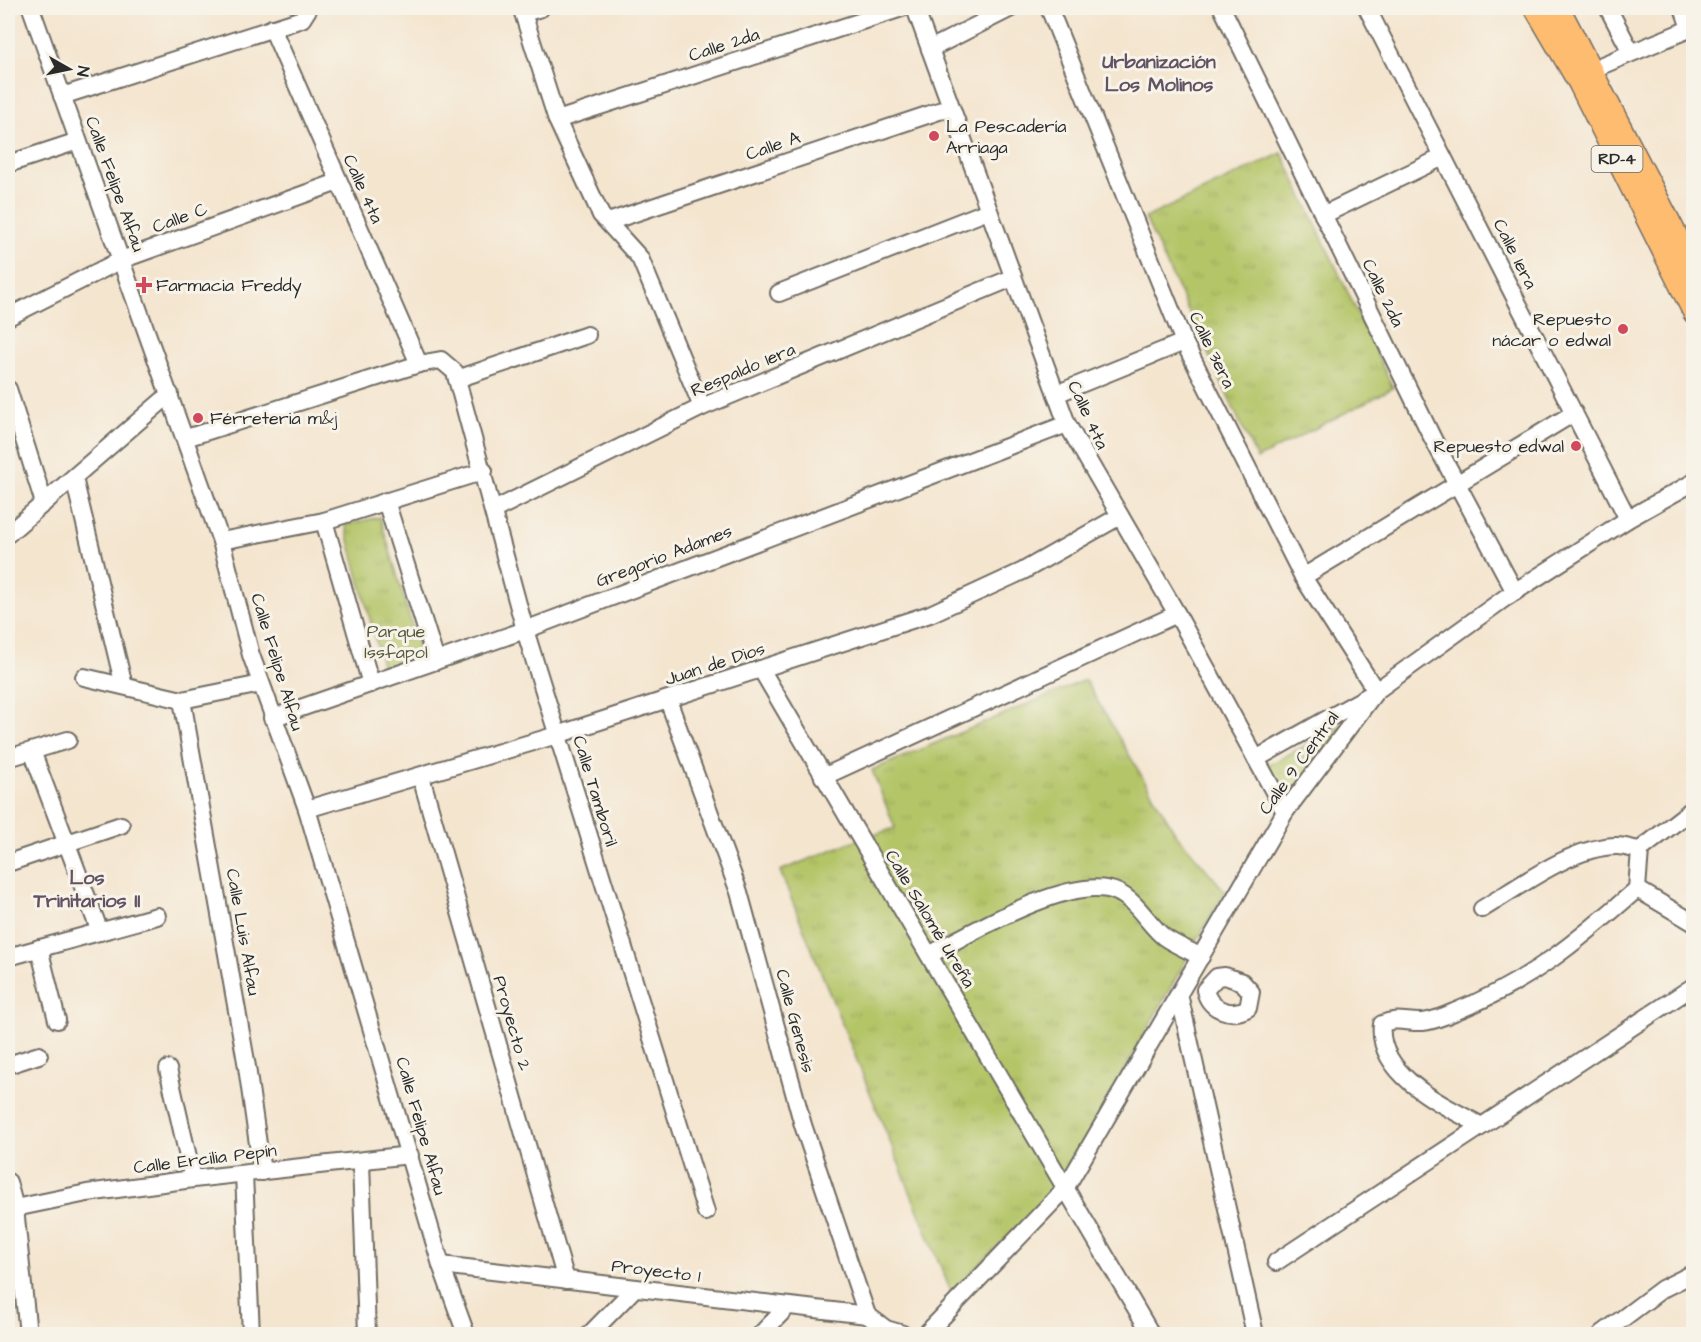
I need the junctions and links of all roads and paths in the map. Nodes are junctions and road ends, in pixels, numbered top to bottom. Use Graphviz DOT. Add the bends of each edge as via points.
graph roads {
  1 [pos="31,8"];
  2 [pos="309,8"];
  3 [pos="541,8"];
  4 [pos="902,8"];
  5 [pos="915,8"];
  6 [pos="1011,8"];
  7 [pos="1049,8"];
  8 [pos="1222,8"];
  9 [pos="1367,8"];
  10 [pos="1535,8"];
  11 [pos="1559,8"];
  12 [pos="1608,8"];
  13 [pos="1683,8"];
  14 [pos="272,28"];
  15 [pos="1692,28"];
  16 [pos="930,49"];
  17 [pos="1631,52"];
  18 [pos="1583,73"];
  19 [pos="62,96"];
  20 [pos="951,107"];
  21 [pos="557,120"];
  22 [pos="78,141"];
  23 [pos="1443,157"];
  24 [pos="8,164"];
  25 [pos="338,182"];
  26 [pos="988,211"];
  27 [pos="1323,214"];
  28 [pos="608,222"];
  29 [pos="121,260"];
  30 [pos="1694,269"];
  31 [pos="1012,278"];
  32 [pos="778,293"];
  33 [pos="1694,313"];
  34 [pos="8,317"];
  35 [pos="587,335"];
  36 [pos="1184,342"];
  37 [pos="419,364"];
  38 [pos="457,379"];
  39 [pos="8,389"];
  40 [pos="170,394"];
  41 [pos="1056,394"];
  42 [pos="702,407"];
  43 [pos="1574,413"];
  44 [pos="1067,424"];
  45 [pos="186,438"];
  46 [pos="484,471"];
  47 [pos="74,478"];
  48 [pos="1694,482"];
  49 [pos="1457,483"];
  50 [pos="386,501"];
  51 [pos="44,503"];
  52 [pos="494,510"];
  53 [pos="1120,516"];
  54 [pos="1628,519"];
  55 [pos="324,521"];
  56 [pos="8,534"];
  57 [pos="221,541"];
  58 [pos="1303,577"];
  59 [pos="1515,592"];
  60 [pos="1177,614"];
  61 [pos="525,630"];
  62 [pos="436,661"];
  63 [pos="761,669"];
  64 [pos="84,676"];
  65 [pos="261,684"];
  66 [pos="371,684"];
  67 [pos="124,686"];
  68 [pos="1376,692"];
  69 [pos="182,700"];
  70 [pos="668,700"];
  71 [pos="272,718"];
  72 [pos="557,735"];
  73 [pos="68,740"];
  74 [pos="32,751"];
  75 [pos="8,758"];
  76 [pos="1256,759"];
  77 [pos="421,777"];
  78 [pos="823,777"];
  79 [pos="1694,808"];
  80 [pos="307,809"];
  81 [pos="1285,812"];
  82 [pos="121,825"];
  83 [pos="67,843"];
  84 [pos="1640,850"];
  85 [pos="8,863"];
  86 [pos="1637,889"];
  87 [pos="1482,909"];
  88 [pos="157,916"];
  89 [pos="1694,923"];
  90 [pos="100,932"];
  91 [pos="39,948"];
  92 [pos="928,955"];
  93 [pos="8,957"];
  94 [pos="1201,957"];
  95 [pos="1694,986"];
  96 [pos="1183,987"];
  97 [pos="1205,990"];
  98 [pos="57,1020"];
  99 [pos="39,1055"];
  100 [pos="8,1065"];
  101 [pos="168,1069"];
  102 [pos="1482,1126"];
  103 [pos="410,1155"];
  104 [pos="361,1162"];
  105 [pos="262,1172"];
  106 [pos="244,1174"];
  107 [pos="193,1179"];
  108 [pos="8,1182"];
  109 [pos="1065,1189"];
  110 [pos="11,1211"];
  111 [pos="706,1212"];
  112 [pos="1276,1262"];
  113 [pos="441,1265"];
  114 [pos="1694,1273"];
  115 [pos="566,1280"];
  116 [pos="635,1288"];
  117 [pos="788,1306"];
  118 [pos="867,1315"];
  119 [pos="28,1335"];
  120 [pos="251,1335"];
  121 [pos="367,1335"];
  122 [pos="466,1335"];
  123 [pos="590,1335"];
  124 [pos="761,1335"];
  125 [pos="903,1335"];
  126 [pos="926,1335"];
  127 [pos="1151,1335"];
  128 [pos="1255,1335"];
  129 [pos="1602,1335"];
  1 -- 19 [label="street, Calle Felipe Alfau"];
  2 -- 14 [label="street" via="302,19"];
  3 -- 21 [label="street" via="523,14"];
  4 -- 21 [label="street, Calle 2da"];
  5 -- 16 [label="street, Calle 4ta"];
  6 -- 16 [label="street"];
  7 -- 36 [label="street, Calle 3era"];
  8 -- 27 [label="street, Calle 2da"];
  9 -- 23 [label="street, Calle 1era"];
  10 -- 18 [label="main road, RD-4"];
  11 -- 18 [label="main road, RD-4"];
  12 -- 17 [label="street"];
  13 -- 15 [label="street"];
  14 -- 19 [label="street"];
  14 -- 25 [label="street, Calle 4ta"];
  15 -- 17 [label="street"];
  16 -- 20 [label="street, Calle 4ta"];
  17 -- 18 [label="street"];
  18 -- 30 [label="main road, RD-4"];
  18 -- 33 [label="main road, RD-4"];
  19 -- 22 [label="street, Calle Felipe Alfau"];
  20 -- 26 [label="street, Calle 4ta"];
  20 -- 28 [label="street, Calle A"];
  21 -- 28 [label="street"];
  22 -- 24 [label="street"];
  22 -- 29 [label="street, Calle Felipe Alfau"];
  23 -- 27 [label="street"];
  23 -- 43 [label="street, Calle 1era"];
  25 -- 29 [label="street, Calle C"];
  25 -- 37 [label="street, Calle 4ta"];
  26 -- 31 [label="street, Calle 4ta"];
  26 -- 32 [label="street"];
  27 -- 49 [label="street, Calle 2da"];
  28 -- 42 [label="street" via="640,258"];
  29 -- 34 [label="street, Calle C"];
  29 -- 40 [label="street, Calle Felipe Alfau"];
  31 -- 41 [label="street, Calle 4ta"];
  31 -- 42 [label="street, Respaldo 1era"];
  35 -- 38 [label="street"];
  36 -- 41 [label="street"];
  36 -- 58 [label="street, Calle 3era"];
  37 -- 38 [label="street" via="441,360"];
  37 -- 45 [label="street"];
  38 -- 46 [label="street, Calle Tamboril"];
  39 -- 51 [label="street"];
  40 -- 45 [label="street, Calle Felipe Alfau"];
  40 -- 47 [label="street"];
  41 -- 44 [label="street, Calle 4ta"];
  42 -- 52 [label="street, Respaldo 1era"];
  43 -- 49 [label="street"];
  43 -- 54 [label="street, Calle 1era"];
  44 -- 53 [label="street, Calle 4ta"];
  44 -- 61 [label="street, Gregorio Adames"];
  45 -- 57 [label="street, Calle Felipe Alfau"];
  46 -- 50 [label="street"];
  46 -- 52 [label="street, Calle Tamboril"];
  47 -- 51 [label="street"];
  47 -- 67 [label="street"];
  48 -- 54 [label="street, Calle 9 Central"];
  49 -- 58 [label="street"];
  49 -- 59 [label="street, Calle 2da"];
  50 -- 55 [label="street"];
  50 -- 62 [label="street"];
  51 -- 56 [label="street"];
  52 -- 61 [label="street, Calle Tamboril"];
  53 -- 60 [label="street, Calle 4ta"];
  53 -- 63 [label="street, Juan de Dios" via="1023,571 930,614"];
  54 -- 59 [label="street, Calle 9 Central"];
  55 -- 57 [label="street"];
  55 -- 66 [label="street"];
  57 -- 65 [label="street, Calle Felipe Alfau"];
  58 -- 68 [label="street, Calle 3era"];
  59 -- 68 [label="street, Calle 9 Central"];
  60 -- 76 [label="street, Calle 4ta"];
  60 -- 78 [label="street"];
  61 -- 62 [label="street, Gregorio Adames"];
  61 -- 72 [label="street, Calle Tamboril"];
  62 -- 66 [label="street, Gregorio Adames"];
  63 -- 70 [label="street, Juan de Dios"];
  63 -- 78 [label="street, Calle Salomé Ureña"];
  64 -- 67 [label="street"];
  65 -- 69 [label="street"];
  65 -- 71 [label="street, Calle Felipe Alfau"];
  66 -- 71 [label="street, Gregorio Adames"];
  67 -- 69 [label="street"];
  68 -- 76 [label="street"];
  68 -- 81 [label="street, Calle 9 Central"];
  69 -- 105 [label="street, Calle Luis Alfau"];
  70 -- 72 [label="street, Juan de Dios"];
  70 -- 118 [label="street, Calle Genesis" via="740,892 803,1125"];
  71 -- 80 [label="street, Calle Felipe Alfau"];
  72 -- 77 [label="street, Juan de Dios"];
  72 -- 111 [label="street, Calle Tamboril"];
  73 -- 74 [label="street"];
  74 -- 75 [label="street"];
  74 -- 83 [label="street"];
  76 -- 81 [label="street, Calle 4ta"];
  77 -- 80 [label="street, Juan de Dios"];
  77 -- 115 [label="street, Proyecto 2"];
  78 -- 92 [label="street, Calle Salomé Ureña"];
  79 -- 84 [label="street"];
  80 -- 103 [label="street, Calle Felipe Alfau"];
  81 -- 94 [label="street, Calle 9 Central"];
  82 -- 83 [label="street"];
  83 -- 85 [label="street"];
  83 -- 90 [label="street"];
  84 -- 86 [label="street"];
  84 -- 87 [label="street" via="1617,846 1588,851"];
  86 -- 89 [label="street"];
  86 -- 102 [label="street" via="1550,963 1502,990 1423,1022 1400,1019 1382,1024 1384,1050 1414,1087"];
  88 -- 90 [label="street"];
  90 -- 91 [label="street"];
  91 -- 93 [label="street"];
  91 -- 98 [label="street"];
  92 -- 94 [label="street" via="990,922 1055,895 1089,889 1117,892 1165,937"];
  92 -- 109 [label="street, Calle Salomé Ureña"];
  94 -- 96 [label="street, Calle 9 Central"];
  95 -- 102 [label="street"];
  96 -- 97 [label="street"];
  96 -- 109 [label="street, Calle 9 Central"];
  96 -- 128 [label="street"];
  99 -- 100 [label="street"];
  101 -- 107 [label="street"];
  102 -- 112 [label="street"];
  103 -- 104 [label="street, Calle Ercilia Pepín"];
  103 -- 113 [label="street, Calle Felipe Alfau"];
  104 -- 105 [label="street, Calle Ercilia Pepín"];
  104 -- 121 [label="street"];
  105 -- 106 [label="street, Calle Ercilia Pepín"];
  106 -- 107 [label="street, Calle Ercilia Pepín"];
  106 -- 120 [label="street"];
  107 -- 110 [label="street, Calle Ercilia Pepín" via="87,1193"];
  108 -- 110 [label="street"];
  109 -- 126 [label="street, Calle 9 Central"];
  109 -- 127 [label="street, Calle Salomé Ureña"];
  110 -- 119 [label="street"];
  113 -- 115 [label="street, Proyecto 1"];
  113 -- 122 [label="street, Calle Felipe Alfau"];
  114 -- 129 [label="street" via="1662,1289"];
  115 -- 116 [label="street, Proyecto 1"];
  116 -- 117 [label="street, Proyecto 1"];
  116 -- 123 [label="street"];
  117 -- 118 [label="street, Proyecto 1"];
  117 -- 124 [label="street"];
  118 -- 125 [label="street" via="886,1329"];
}
